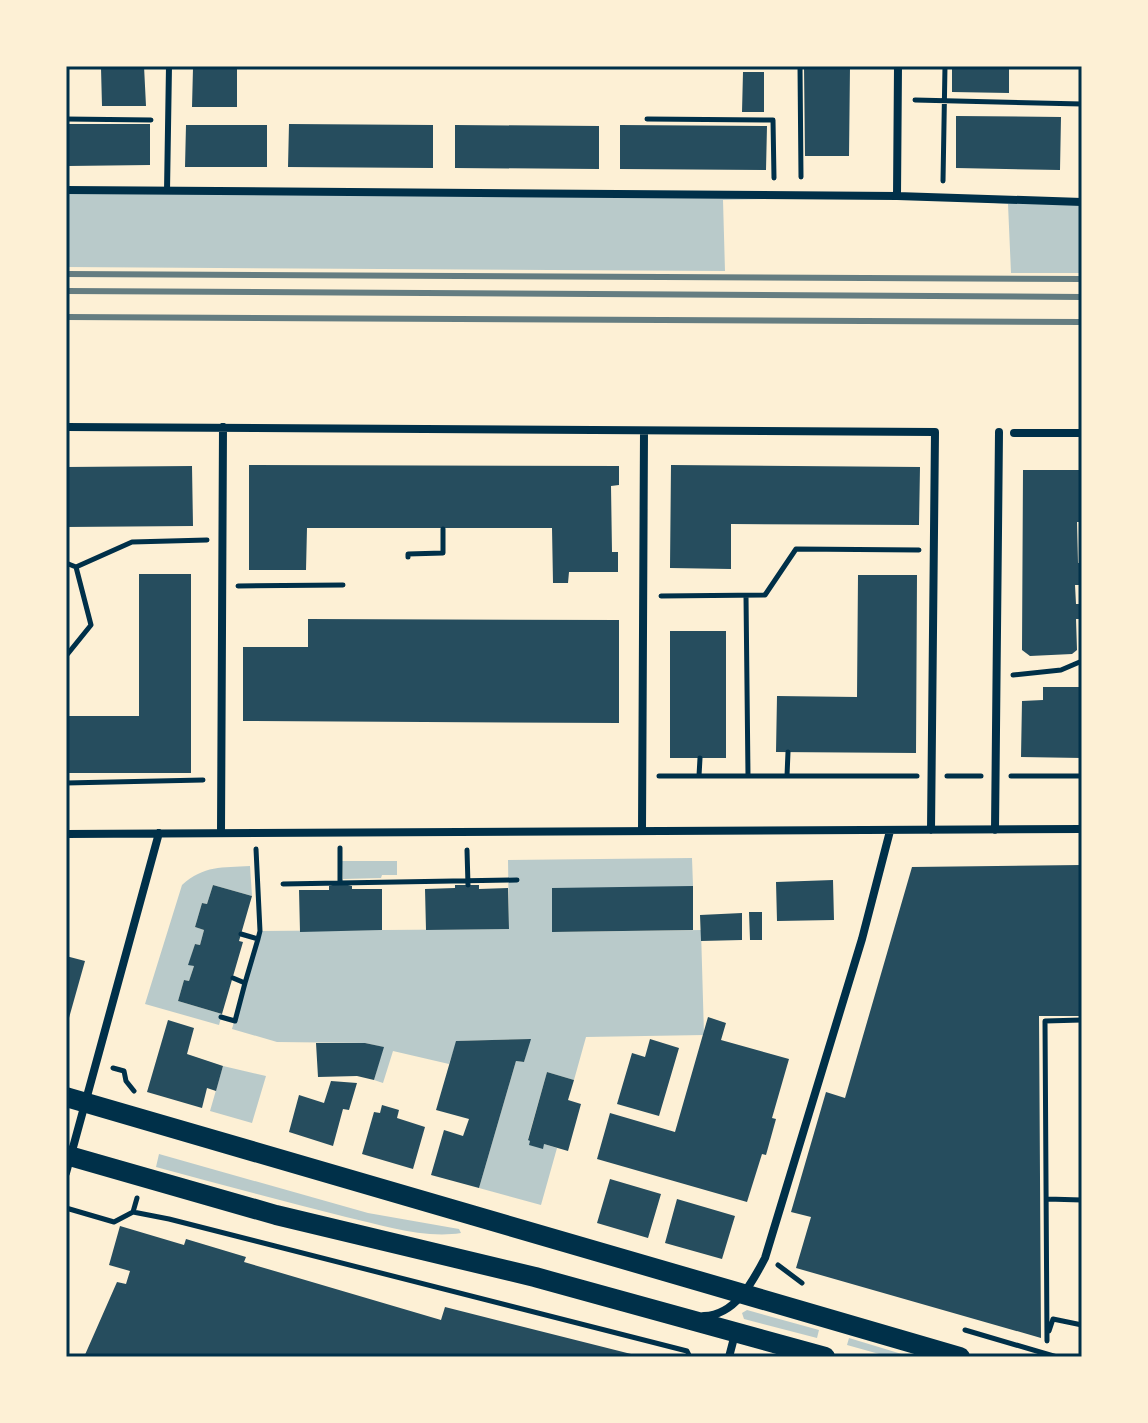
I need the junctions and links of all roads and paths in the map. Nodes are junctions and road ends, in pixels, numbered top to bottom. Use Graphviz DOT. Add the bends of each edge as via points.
graph roads {
  1 [pos="169,66"];
  2 [pos="800,66"];
  3 [pos="898,66"];
  4 [pos="945,66"];
  5 [pos="898,99"];
  6 [pos="944,101"];
  7 [pos="1082,104"];
  8 [pos="66,119"];
  9 [pos="647,119"];
  10 [pos="168,120"];
  11 [pos="66,190"];
  12 [pos="167,191"];
  13 [pos="775,195"];
  14 [pos="801,195"];
  15 [pos="897,196"];
  16 [pos="943,197"];
  17 [pos="1082,202"];
  18 [pos="66,427"];
  19 [pos="223,427"];
  20 [pos="644,431"];
  21 [pos="999,432"];
  22 [pos="1014,433"];
  23 [pos="1082,433"];
  24 [pos="443,529"];
  25 [pos="222,539"];
  26 [pos="934,551"];
  27 [pos="408,557"];
  28 [pos="66,563"];
  29 [pos="76,567"];
  30 [pos="343,585"];
  31 [pos="221,587"];
  32 [pos="644,596"];
  33 [pos="746,596"];
  34 [pos="66,656"];
  35 [pos="1082,661"];
  36 [pos="997,676"];
  37 [pos="788,752"];
  38 [pos="700,758"];
  39 [pos="643,776"];
  40 [pos="699,776"];
  41 [pos="748,776"];
  42 [pos="787,776"];
  43 [pos="931,776"];
  44 [pos="996,776"];
  45 [pos="1082,776"];
  46 [pos="220,780"];
  47 [pos="66,783"];
  48 [pos="1082,829"];
  49 [pos="931,830"];
  50 [pos="995,830"];
  51 [pos="642,831"];
  52 [pos="890,831"];
  53 [pos="467,832"];
  54 [pos="159,833"];
  55 [pos="221,833"];
  56 [pos="256,833"];
  57 [pos="339,833"];
  58 [pos="66,834"];
  59 [pos="517,880"];
  60 [pos="340,883"];
  61 [pos="468,883"];
  62 [pos="283,884"];
  63 [pos="241,934"];
  64 [pos="258,939"];
  65 [pos="233,978"];
  66 [pos="245,983"];
  67 [pos="221,1017"];
  68 [pos="1082,1020"];
  69 [pos="76,1100"];
  70 [pos="67,1161"];
  71 [pos="1047,1199"];
  72 [pos="1082,1200"];
  73 [pos="133,1212"];
  74 [pos="765,1258"];
  75 [pos="810,1285"];
  76 [pos="743,1293"];
  77 [pos="676,1318"];
  78 [pos="1082,1325"];
  79 [pos="961,1329"];
  80 [pos="736,1333"];
  81 [pos="1047,1341"];
  82 [pos="1044,1353"];
  83 [pos="690,1357"];
  84 [pos="729,1357"];
  85 [pos="825,1357"];
  86 [pos="960,1357"];
  87 [pos="1057,1357"];
  1 -- 10 [label="lane"];
  2 -- 14 [label="path"];
  3 -- 5 [label="street"];
  4 -- 6 [label="path"];
  5 -- 6 [label="path"];
  5 -- 15 [label="street"];
  6 -- 7 [label="path"];
  6 -- 16 [label="path"];
  8 -- 10 [label="path"];
  9 -- 13 [label="path" via="773,120"];
  10 -- 12 [label="lane"];
  11 -- 12 [label="street"];
  12 -- 13 [label="street"];
  13 -- 14 [label="street"];
  14 -- 15 [label="street"];
  15 -- 16 [label="street"];
  16 -- 17 [label="street"];
  18 -- 19 [label="street"];
  19 -- 20 [label="street"];
  19 -- 25 [label="street"];
  20 -- 26 [label="street" via="935,432"];
  20 -- 32 [label="street"];
  21 -- 36 [label="street"];
  22 -- 23 [label="street"];
  24 -- 27 [label="path" via="443,553"];
  25 -- 29 [label="path" via="132,542"];
  25 -- 31 [label="street"];
  26 -- 33 [label="path" via="796,549 765,595"];
  26 -- 43 [label="street"];
  28 -- 29 [label="path"];
  29 -- 34 [label="path" via="91,625"];
  30 -- 31 [label="path"];
  31 -- 46 [label="street"];
  32 -- 33 [label="path"];
  32 -- 39 [label="street"];
  33 -- 41 [label="path"];
  35 -- 36 [label="path" via="1061,670"];
  36 -- 44 [label="street"];
  37 -- 42 [label="path"];
  38 -- 40 [label="path"];
  39 -- 40 [label="path"];
  39 -- 51 [label="street"];
  40 -- 41 [label="path"];
  41 -- 42 [label="path"];
  42 -- 43 [label="path"];
  43 -- 44 [label="path"];
  43 -- 49 [label="street"];
  44 -- 45 [label="path"];
  44 -- 50 [label="street"];
  46 -- 47 [label="path"];
  46 -- 55 [label="street"];
  48 -- 50 [label="street"];
  49 -- 50 [label="street"];
  49 -- 52 [label="street"];
  51 -- 52 [label="street"];
  51 -- 53 [label="street"];
  52 -- 74 [label="street"];
  53 -- 57 [label="street"];
  53 -- 61 [label="path"];
  54 -- 55 [label="street"];
  54 -- 58 [label="street"];
  54 -- 69 [label="street"];
  55 -- 56 [label="street"];
  56 -- 57 [label="street"];
  56 -- 64 [label="path"];
  57 -- 60 [label="path"];
  59 -- 61 [label="path"];
  60 -- 61 [label="path"];
  60 -- 62 [label="path"];
  63 -- 64 [label="path"];
  64 -- 66 [label="path"];
  65 -- 66 [label="path"];
  66 -- 67 [label="path" via="235,1021"];
  68 -- 71 [label="path" via="1042,1021"];
  69 -- 70 [label="street"];
  69 -- 76 [label="main road"];
  70 -- 77 [label="main road" via="535,1277"];
  71 -- 72 [label="path"];
  71 -- 81 [label="path"];
  73 -- 83 [label="path" via="578,1322 687,1351"];
  74 -- 75 [label="path"];
  74 -- 76 [label="street"];
  76 -- 77 [label="street" via="714,1316"];
  76 -- 86 [label="main road"];
  77 -- 80 [label="main road"];
  78 -- 81 [label="path" via="1053,1319"];
  79 -- 82 [label="path"];
  80 -- 84 [label="street"];
  80 -- 85 [label="main road"];
  81 -- 82 [label="path"];
  82 -- 87 [label="path"];
}
